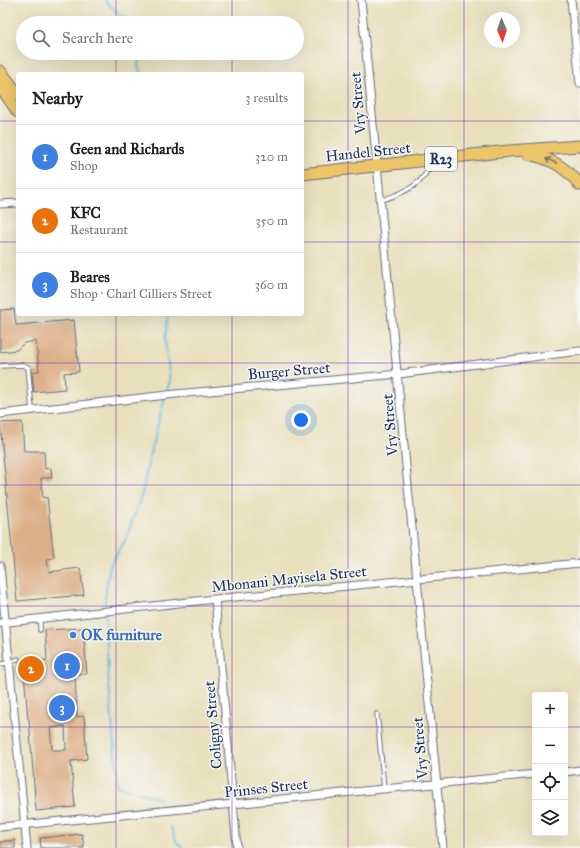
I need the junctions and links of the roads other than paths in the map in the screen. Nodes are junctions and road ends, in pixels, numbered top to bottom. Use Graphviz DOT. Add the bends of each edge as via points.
graph roads {
  1 [pos="361,0"];
  2 [pos="571,0"];
  3 [pos="0,71"];
  4 [pos="580,83"];
  5 [pos="0,86"];
  6 [pos="16,91"];
  7 [pos="16,109"];
  8 [pos="580,146"];
  9 [pos="509,151"];
  10 [pos="431,160"];
  11 [pos="376,167"];
  12 [pos="304,174"];
  13 [pos="580,185"];
  14 [pos="380,201"];
  15 [pos="16,202"];
  16 [pos="0,204"];
  17 [pos="580,351"];
  18 [pos="0,366"];
  19 [pos="399,374"];
  20 [pos="32,410"];
  21 [pos="0,414"];
  22 [pos="580,563"];
  23 [pos="0,566"];
  24 [pos="418,579"];
  25 [pos="215,599"];
  26 [pos="40,618"];
  27 [pos="3,623"];
  28 [pos="40,630"];
  29 [pos="18,659"];
  30 [pos="9,663"];
  31 [pos="0,664"];
  32 [pos="377,714"];
  33 [pos="580,770"];
  34 [pos="568,772"];
  35 [pos="532,774"];
  36 [pos="437,784"];
  37 [pos="384,789"];
  38 [pos="232,804"];
  39 [pos="24,824"];
  40 [pos="0,827"];
  41 [pos="27,848"];
  42 [pos="237,848"];
  43 [pos="443,848"];
  1 -- 11 [label="street, Vry Street"];
  2 -- 4 [label="street"];
  3 -- 6 [label="main road"];
  5 -- 7 [label="main road"];
  8 -- 9 [label="main road, Handel Street / R23"];
  9 -- 10 [label="main road, Handel Street / R23"];
  13 -- 9 [label="main road, one-way" via="570,173 552,161"];
  10 -- 11 [label="main road, Handel Street / R23"];
  10 -- 14 [label="lane" via="425,177 401,193"];
  11 -- 12 [label="main road, Handel Street / R23"];
  11 -- 14 [label="street, Vry Street"];
  14 -- 19 [label="street, Vry Street"];
  15 -- 16 [label="street"];
  17 -- 19 [label="street, Burger Street"];
  18 -- 20 [label="lane" via="28,367"];
  19 -- 20 [label="street, Burger Street"];
  19 -- 24 [label="street, Vry Street"];
  20 -- 21 [label="street, Burger Street"];
  22 -- 24 [label="street, Mbonani Mayisela Street"];
  23 -- 27 [label="street"];
  24 -- 25 [label="street, Mbonani Mayisela Street"];
  24 -- 36 [label="street, Vry Street"];
  25 -- 26 [label="street, Mbonani Mayisela Street"];
  25 -- 38 [label="street, Coligny Street"];
  26 -- 27 [label="street, Mbonani Mayisela Street"];
  26 -- 28 [label="lane"];
  27 -- 30 [label="street"];
  29 -- 30 [label="lane"];
  30 -- 31 [label="lane"];
  30 -- 39 [label="street"];
  32 -- 37 [label="lane"];
  33 -- 34 [label="street"];
  35 -- 36 [label="street, Prinses Street"];
  36 -- 37 [label="street, Prinses Street"];
  36 -- 43 [label="street, Vry Street"];
  37 -- 38 [label="street, Prinses Street"];
  38 -- 39 [label="street, Prinses Street"];
  38 -- 42 [label="street, Coligny Street"];
  39 -- 40 [label="street, Prinses Street"];
  39 -- 41 [label="street"];
}
